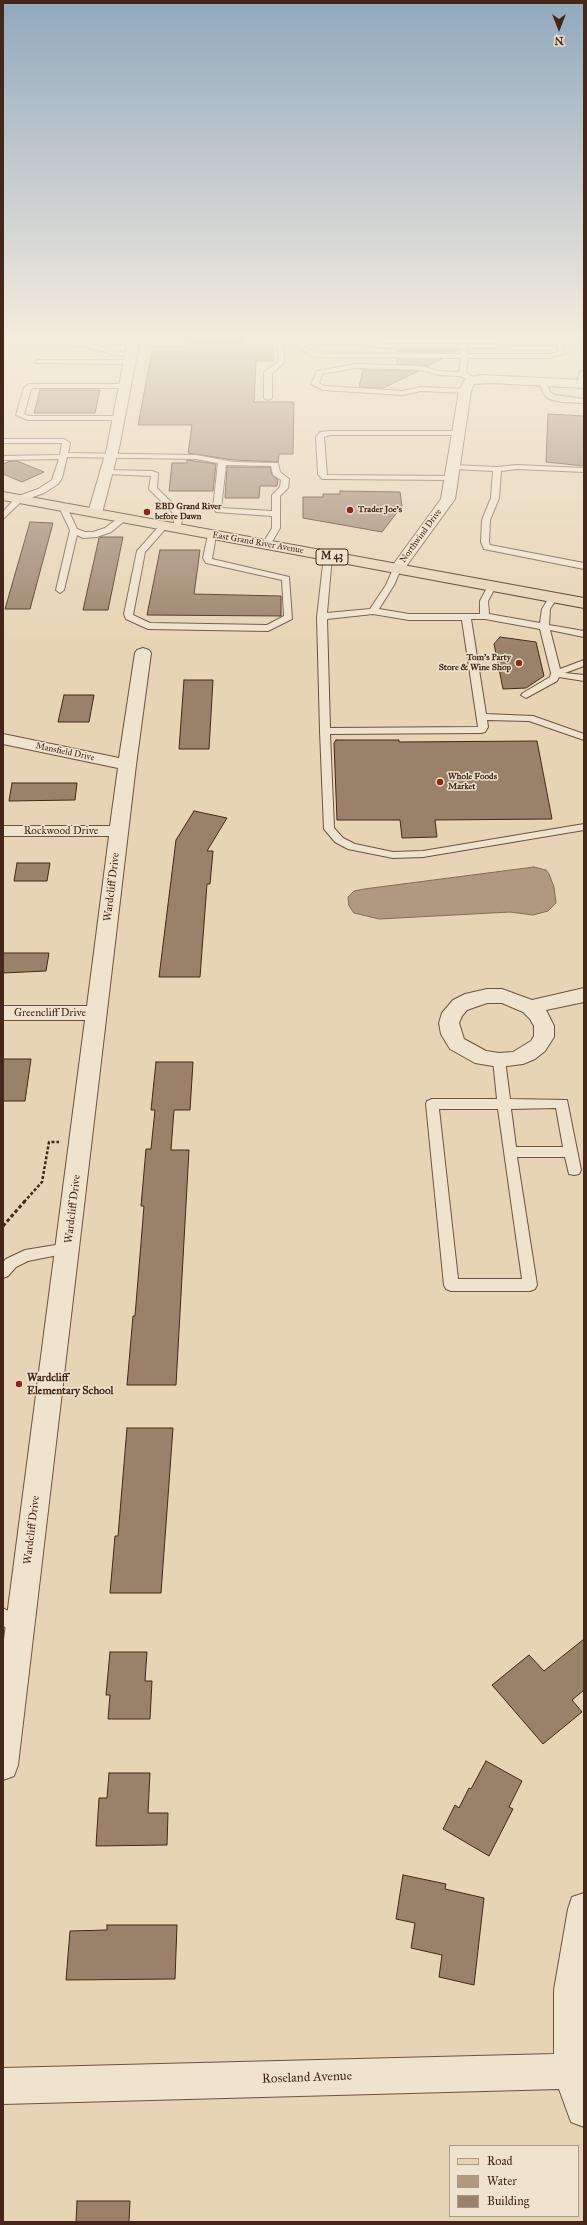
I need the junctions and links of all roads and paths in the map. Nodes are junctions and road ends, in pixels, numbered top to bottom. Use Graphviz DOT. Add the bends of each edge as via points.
graph roads {
  1 [pos="54,442"];
  2 [pos="113,442"];
  3 [pos="320,442"];
  4 [pos="459,442"];
  5 [pos="63,456"];
  6 [pos="110,456"];
  7 [pos="3,458"];
  8 [pos="222,462"];
  9 [pos="497,469"];
  10 [pos="584,470"];
  11 [pos="107,472"];
  12 [pos="454,473"];
  13 [pos="273,480"];
  14 [pos="276,495"];
  15 [pos="3,496"];
  16 [pos="19,499"];
  17 [pos="63,507"];
  18 [pos="95,513"];
  19 [pos="276,514"];
  20 [pos="3,517"];
  21 [pos="124,518"];
  22 [pos="171,527"];
  23 [pos="74,530"];
  24 [pos="212,535"];
  25 [pos="266,545"];
  26 [pos="328,556"];
  27 [pos="584,566"];
  28 [pos="397,569"];
  29 [pos="492,586"];
  30 [pos="60,590"];
  31 [pos="553,598"];
  32 [pos="584,603"];
  33 [pos="373,611"];
  34 [pos="485,616"];
  35 [pos="322,617"];
  36 [pos="466,617"];
  37 [pos="544,626"];
  38 [pos="584,634"];
  39 [pos="143,653"];
  40 [pos="584,663"];
  41 [pos="556,673"];
  42 [pos="584,678"];
  43 [pos="526,695"];
  44 [pos="482,717"];
  45 [pos="325,731"];
  46 [pos="584,737"];
  47 [pos="3,739"];
  48 [pos="127,765"];
  49 [pos="584,827"];
  50 [pos="3,831"];
  51 [pos="119,831"];
  52 [pos="584,995"];
  53 [pos="530,1007"];
  54 [pos="3,1013"];
  55 [pos="96,1013"];
  56 [pos="499,1060"];
  57 [pos="504,1104"];
  58 [pos="81,1141"];
  59 [pos="510,1152"];
  60 [pos="570,1152"];
  61 [pos="574,1170"];
  62 [pos="3,1226"];
  63 [pos="68,1248"];
  64 [pos="3,1272"];
  65 [pos="12,1621"];
  66 [pos="3,1765"];
  67 [pos="584,1909"];
  68 [pos="571,2071"];
  69 [pos="3,2086"];
  70 [pos="584,2109"];
  1 -- 5 [label="lane" via="66,443"];
  2 -- 6 [label="street"];
  3 -- 12 [label="lane" via="322,474 325,478"];
  4 -- 12 [label="street, Northwind Drive"];
  5 -- 6 [label="lane"];
  5 -- 7 [label="lane"];
  5 -- 16 [label="lane" via="56,482"];
  6 -- 8 [label="lane" via="196,457"];
  6 -- 11 [label="street"];
  8 -- 13 [label="lane" via="275,465"];
  8 -- 19 [label="lane" via="217,508 219,510"];
  9 -- 10 [label="lane" via="517,467"];
  9 -- 12 [label="lane"];
  9 -- 27 [label="lane" via="495,498 486,520 487,547"];
  11 -- 18 [label="street"];
  11 -- 22 [label="lane" via="155,475 153,489 179,514"];
  12 -- 28 [label="street, Northwind Drive" via="448,499"];
  13 -- 14 [label="lane"];
  13 -- 14 [label="lane" via="285,479 284,488"];
  14 -- 19 [label="lane"];
  15 -- 16 [label="main road, East Grand River Avenue / M 43"];
  16 -- 17 [label="main road, East Grand River Avenue / M 43"];
  16 -- 20 [label="lane"];
  17 -- 18 [label="main road, East Grand River Avenue / M 43"];
  17 -- 23 [label="lane"];
  18 -- 21 [label="main road, East Grand River Avenue / M 43"];
  19 -- 25 [label="lane" via="276,528"];
  21 -- 22 [label="main road, East Grand River Avenue / M 43"];
  21 -- 23 [label="lane" via="108,530 94,535 83,535"];
  22 -- 24 [label="main road, East Grand River Avenue / M 43"];
  22 -- 24 [label="lane" via="140,551 129,617 148,626 268,628 286,620 289,617 286,579 210,561 207,558"];
  23 -- 30 [label="lane"];
  24 -- 25 [label="main road, East Grand River Avenue / M 43"];
  25 -- 26 [label="main road, East Grand River Avenue / M 43"];
  26 -- 28 [label="main road, East Grand River Avenue / M 43"];
  26 -- 35 [label="lane"];
  28 -- 29 [label="main road, East Grand River Avenue / M 43"];
  28 -- 33 [label="lane"];
  29 -- 31 [label="main road, East Grand River Avenue / M 43"];
  29 -- 34 [label="lane" via="484,601"];
  31 -- 32 [label="main road, East Grand River Avenue / M 43"];
  31 -- 37 [label="lane" via="546,609"];
  33 -- 35 [label="lane"];
  33 -- 36 [label="lane" via="409,617"];
  34 -- 36 [label="lane"];
  34 -- 37 [label="lane"];
  35 -- 45 [label="lane"];
  36 -- 44 [label="lane"];
  37 -- 38 [label="lane"];
  37 -- 41 [label="lane"];
  39 -- 48 [label="street, Wardcliff Drive"];
  40 -- 41 [label="lane"];
  41 -- 42 [label="lane"];
  41 -- 43 [label="lane" via="554,679"];
  44 -- 45 [label="lane" via="483,728 475,732"];
  44 -- 46 [label="lane" via="530,718"];
  45 -- 49 [label="lane" via="329,829 352,847 393,855 423,854"];
  47 -- 48 [label="street, Mansfield Drive"];
  48 -- 51 [label="street, Wardcliff Drive"];
  50 -- 51 [label="street, Rockwood Drive"];
  51 -- 55 [label="street, Wardcliff Drive"];
  52 -- 53 [label="street"];
  53 -- 56 [label="street" via="544,1026 544,1037 528,1054 515,1059"];
  53 -- 56 [label="street" via="510,998 487,996 472,999 452,1013 449,1023 451,1034 457,1044 483,1058"];
  54 -- 55 [label="street, Greencliff Drive"];
  55 -- 58 [label="street, Wardcliff Drive"];
  56 -- 57 [label="lane"];
  57 -- 59 [label="lane"];
  57 -- 59 [label="lane" via="432,1104 451,1285 530,1285"];
  57 -- 60 [label="lane" via="562,1103"];
  58 -- 62 [label="path" via="49,1142 42,1182"];
  58 -- 63 [label="street, Wardcliff Drive"];
  59 -- 60 [label="lane"];
  60 -- 61 [label="lane"];
  63 -- 64 [label="lane" via="25,1256 11,1263"];
  63 -- 65 [label="street, Wardcliff Drive"];
  65 -- 66 [label="street, Wardcliff Drive"];
  67 -- 68 [label="street" via="571,1990"];
  68 -- 69 [label="street, Roseland Avenue"];
  68 -- 70 [label="street"];
}
